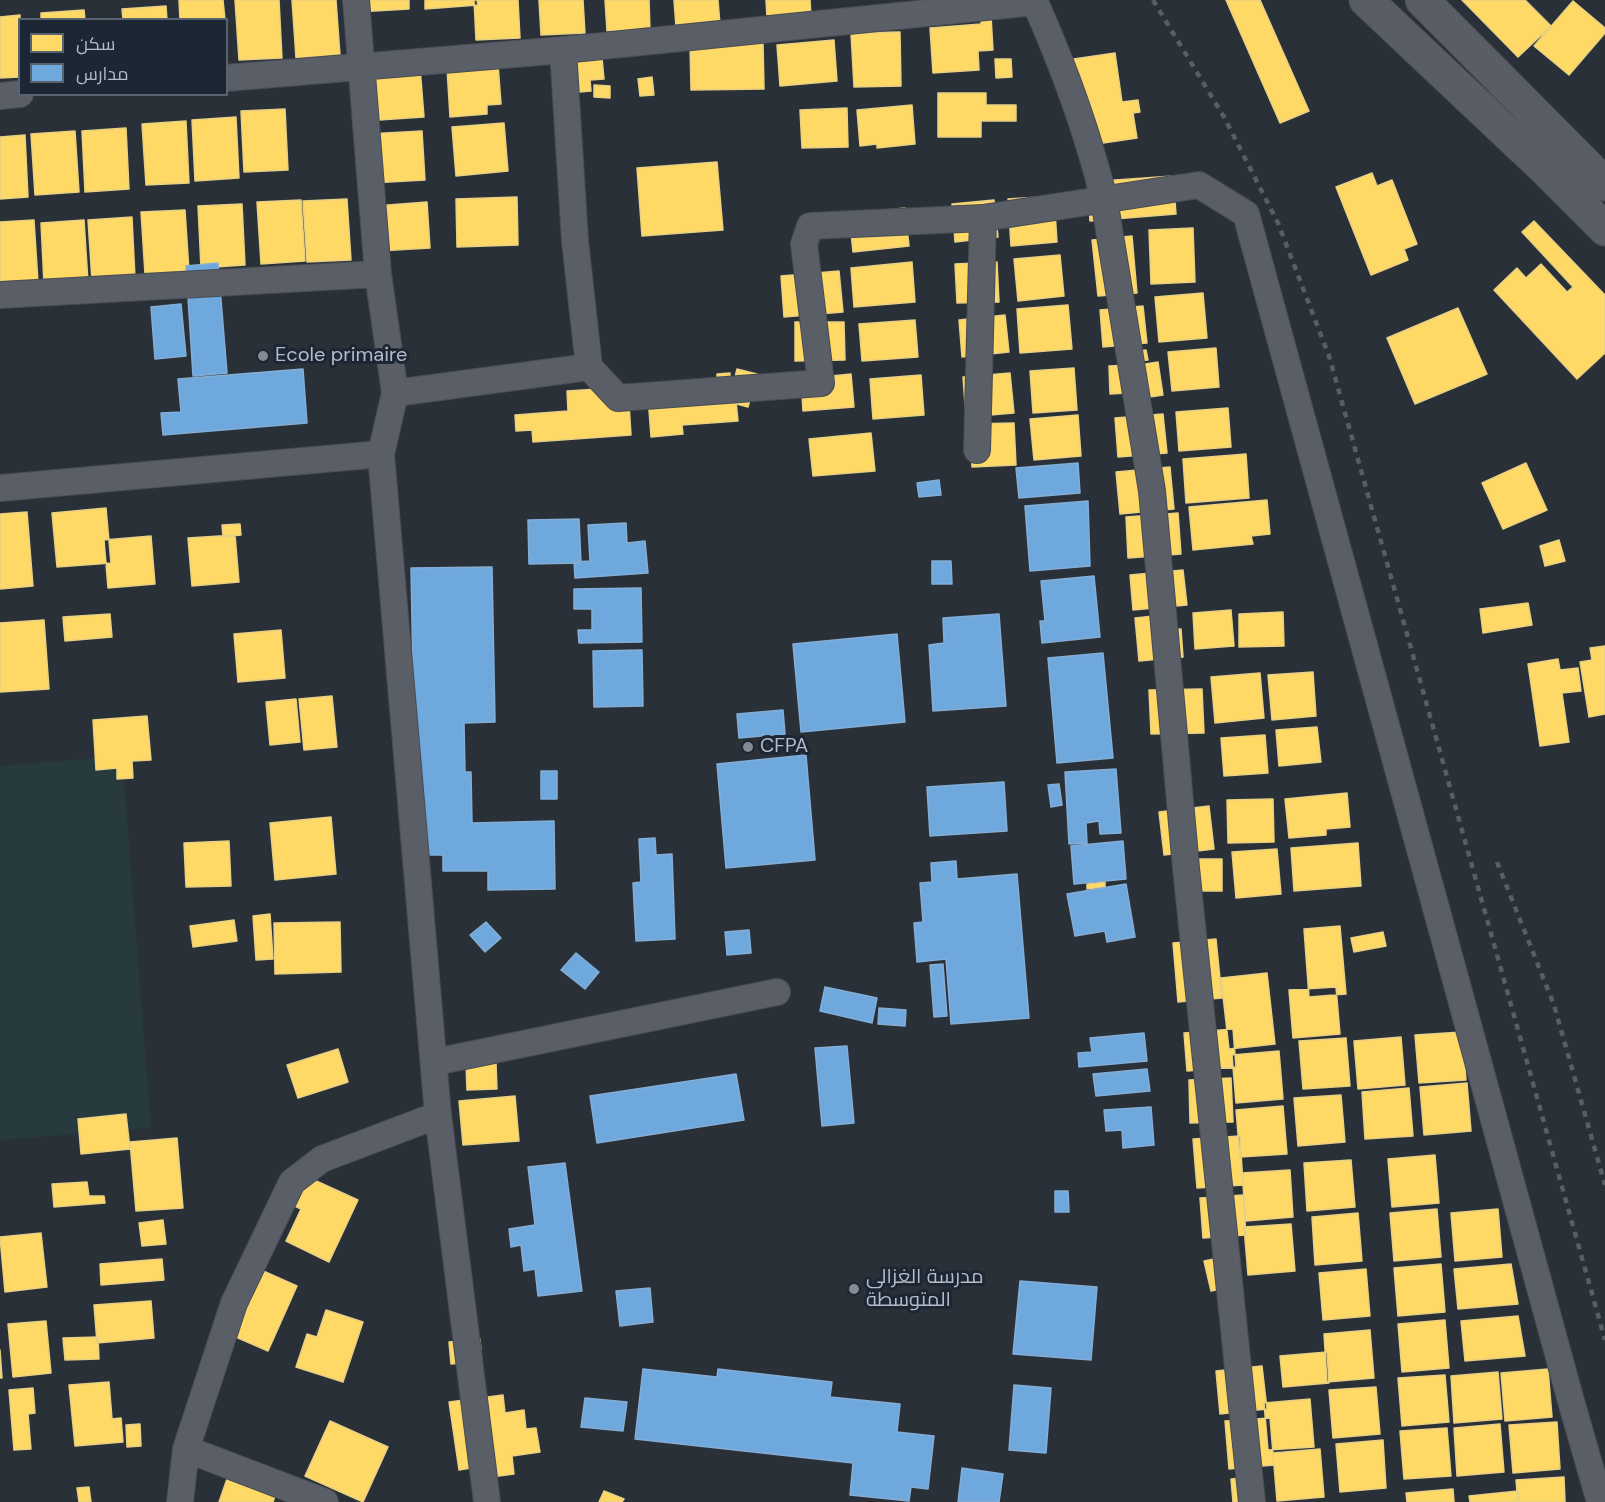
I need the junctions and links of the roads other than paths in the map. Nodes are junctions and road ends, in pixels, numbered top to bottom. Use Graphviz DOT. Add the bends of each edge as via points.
graph roads {
  1 [pos="356,0"];
  2 [pos="1366,0"];
  3 [pos="1422,0"];
  4 [pos="1034,1"];
  5 [pos="563,50"];
  6 [pos="361,68"];
  7 [pos="228,78"];
  8 [pos="18,94"];
  9 [pos="0,96"];
  10 [pos="1605,184"];
  11 [pos="1104,199"];
  12 [pos="983,218"];
  13 [pos="1605,229"];
  14 [pos="378,274"];
  15 [pos="0,295"];
  16 [pos="589,367"];
  17 [pos="395,393"];
  18 [pos="977,450"];
  19 [pos="381,454"];
  20 [pos="0,488"];
  21 [pos="777,992"];
  22 [pos="435,1062"];
  23 [pos="438,1115"];
  24 [pos="186,1449"];
  25 [pos="180,1502"];
  26 [pos="325,1502"];
  27 [pos="487,1502"];
  28 [pos="1252,1502"];
  29 [pos="1600,1502"];
  1 -- 6 [label="street"];
  2 -- 13 [label="main road"];
  3 -- 10 [label="main road"];
  4 -- 5 [label="street"];
  4 -- 11 [label="street" via="1060,60 1093,154"];
  5 -- 6 [label="street"];
  5 -- 16 [label="street" via="575,241"];
  6 -- 7 [label="street"];
  6 -- 14 [label="street"];
  8 -- 9 [label="street"];
  11 -- 12 [label="street"];
  11 -- 28 [label="street" via="1152,491 1186,868"];
  11 -- 29 [label="street" via="1199,184 1246,214"];
  12 -- 16 [label="street" via="810,226 804,244 821,383 618,398"];
  12 -- 18 [label="street"];
  14 -- 15 [label="street"];
  14 -- 17 [label="street"];
  16 -- 17 [label="street"];
  17 -- 19 [label="street"];
  19 -- 20 [label="street"];
  19 -- 22 [label="street"];
  21 -- 22 [label="street"];
  22 -- 23 [label="street"];
  23 -- 24 [label="street" via="322,1159 292,1182 234,1303"];
  23 -- 27 [label="street"];
  24 -- 25 [label="street"];
  24 -- 26 [label="street"];
}
